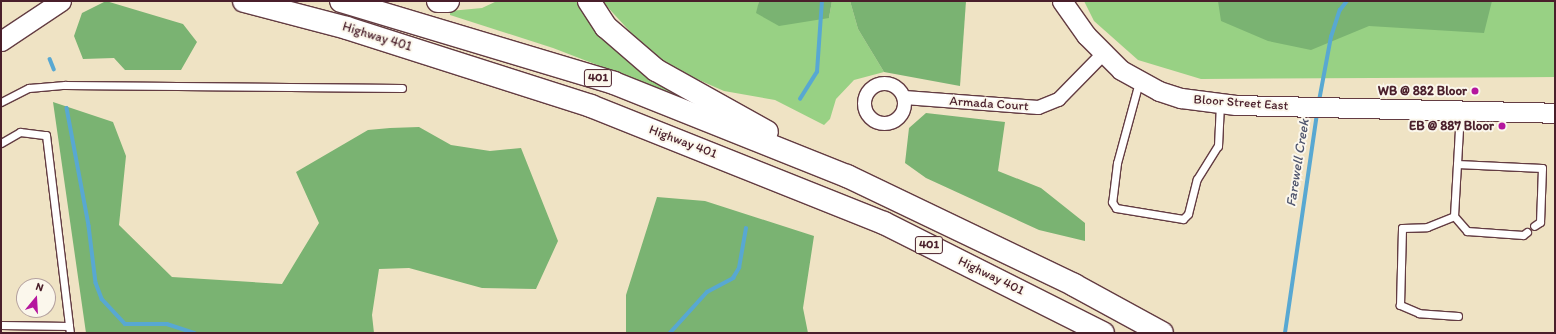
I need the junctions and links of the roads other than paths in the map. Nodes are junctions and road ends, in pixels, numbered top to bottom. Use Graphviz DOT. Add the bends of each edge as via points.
graph roads {
  1 [pos="61,1"];
  2 [pos="244,1"];
  3 [pos="341,1"];
  4 [pos="438,1"];
  5 [pos="448,1"];
  6 [pos="589,1"];
  7 [pos="1062,1"];
  8 [pos="1,41"];
  9 [pos="1102,54"];
  10 [pos="1139,81"];
  11 [pos="402,88"];
  12 [pos="904,97"];
  13 [pos="1,102"];
  14 [pos="1220,104"];
  15 [pos="1460,111"];
  16 [pos="1555,113"];
  17 [pos="1,143"];
  18 [pos="1457,164"];
  19 [pos="847,176"];
  20 [pos="1454,216"];
  21 [pos="1534,226"];
  22 [pos="1527,232"];
  23 [pos="1458,316"];
  24 [pos="1,325"];
  25 [pos="69,329"];
  26 [pos="1103,333"];
  27 [pos="1162,333"];
  1 -- 8 [label="main road"];
  2 -- 26 [label="highway, Highway 401 / 401" via="347,28 598,108 884,223"];
  3 -- 19 [label="highway, Highway 401 / 401" via="614,83"];
  4 -- 5 [label="highway"];
  6 -- 19 [label="highway" via="606,27 656,70"];
  7 -- 9 [label="main road, Bloor Street East"];
  9 -- 10 [label="main road, Bloor Street East"];
  9 -- 12 [label="street, Armada Court" via="1058,99 1038,107"];
  10 -- 14 [label="main road, Bloor Street East" via="1181,98"];
  10 -- 14 [label="lane" via="1116,163 1112,202 1116,208 1183,219 1188,214 1197,179 1218,146"];
  11 -- 13 [label="lane" via="65,85 28,88"];
  14 -- 15 [label="main road, Bloor Street East"];
  15 -- 16 [label="main road, Bloor Street East"];
  15 -- 18 [label="lane"];
  17 -- 25 [label="lane" via="20,132 46,135"];
  18 -- 20 [label="lane"];
  18 -- 21 [label="lane" via="1542,168 1540,222"];
  19 -- 27 [label="highway, Highway 401 / 401" via="1074,285"];
  20 -- 22 [label="lane" via="1467,231 1523,235"];
  20 -- 23 [label="lane" via="1427,227 1402,228 1400,305 1419,313"];
  24 -- 25 [label="lane"];
}
